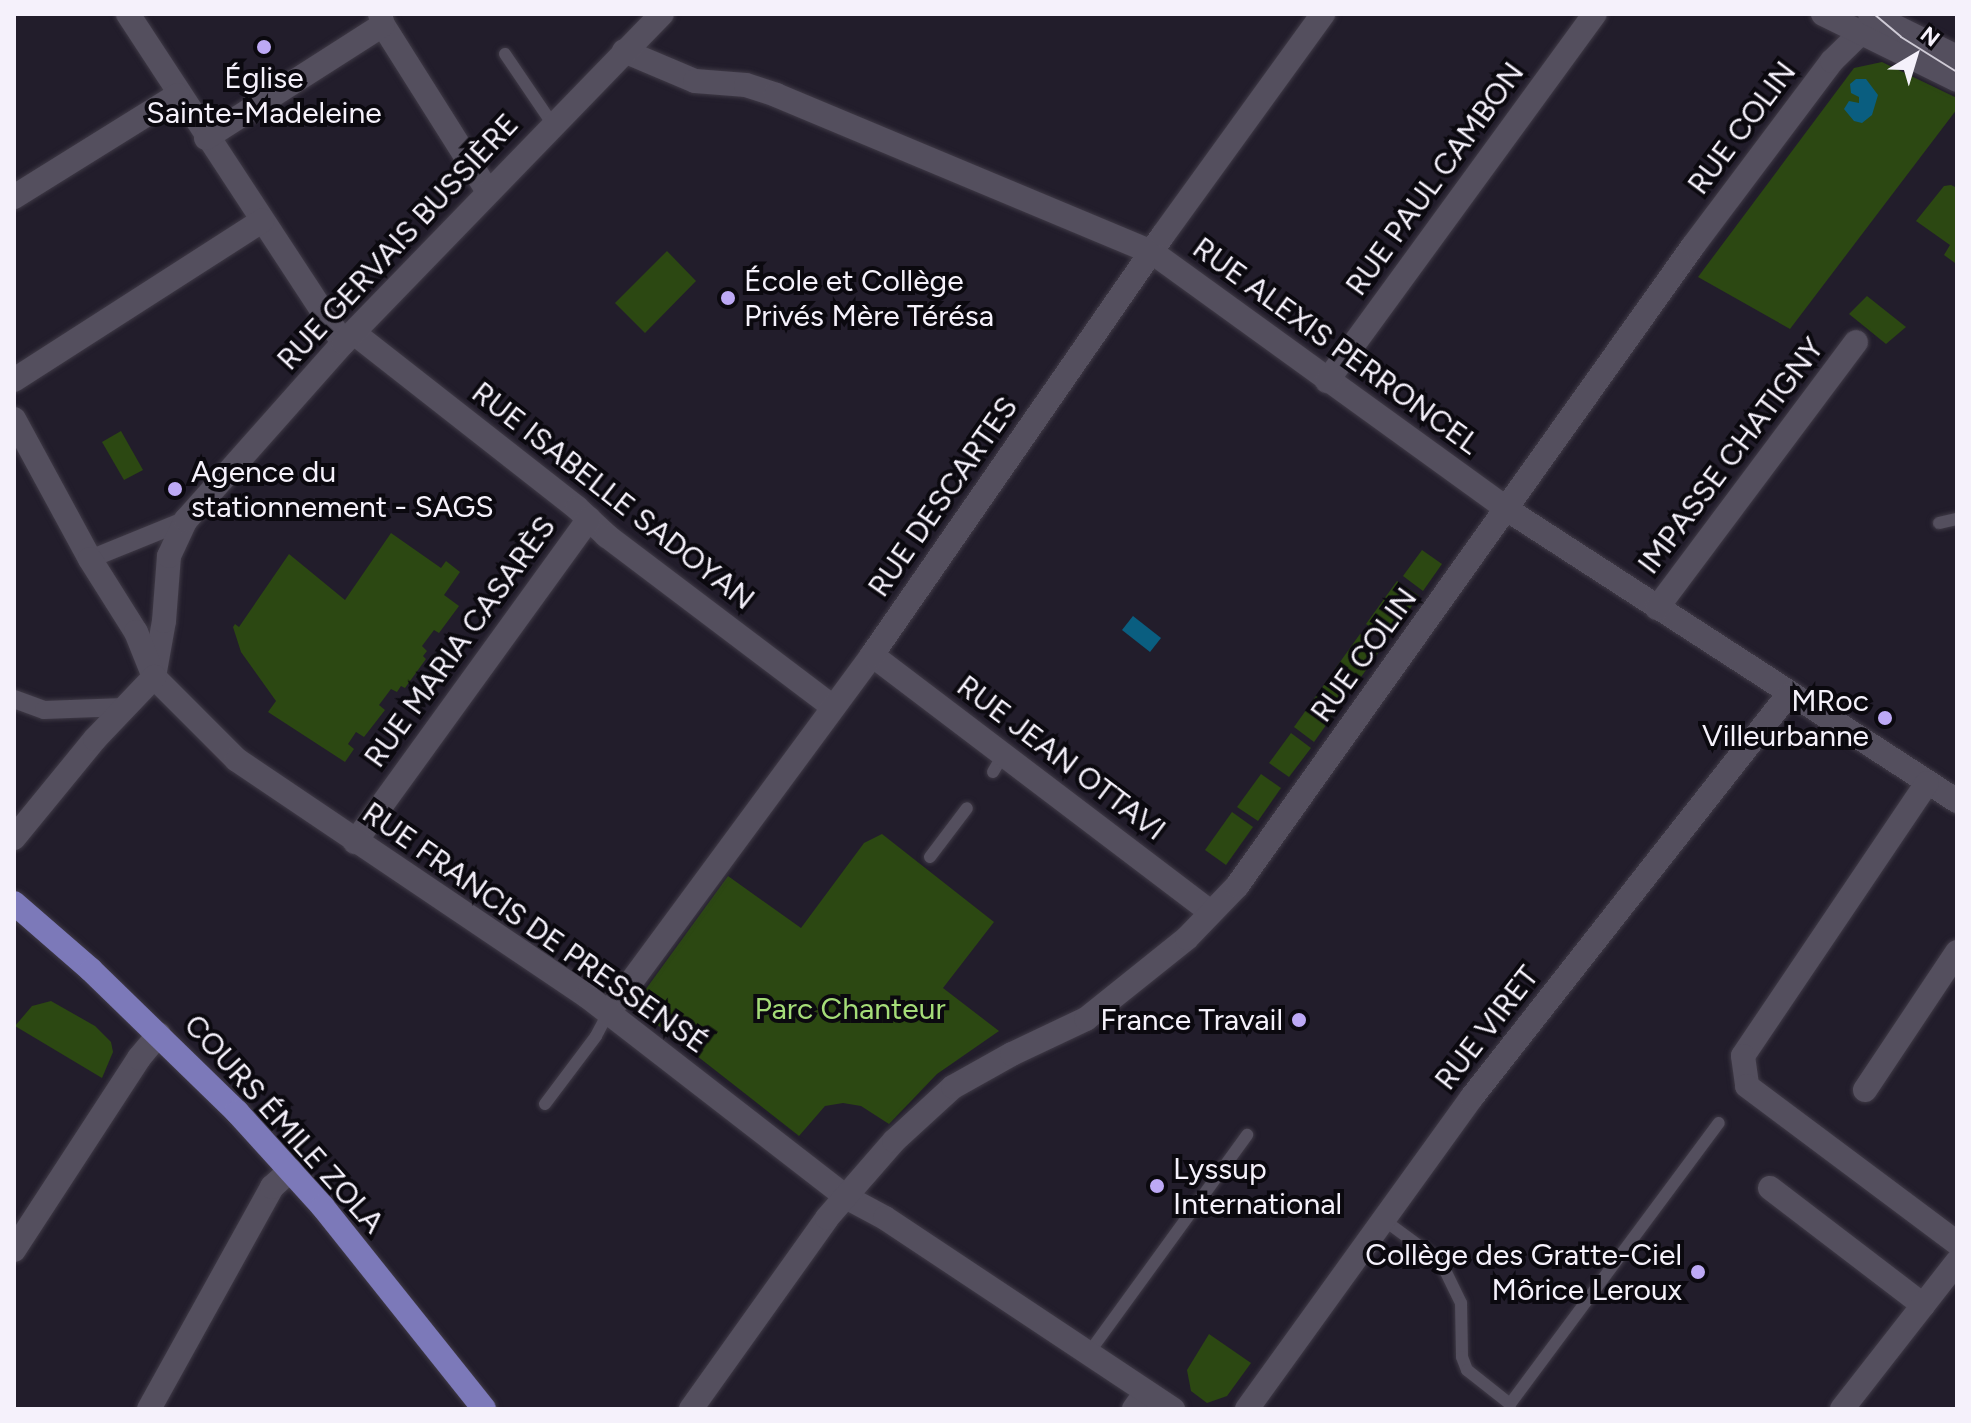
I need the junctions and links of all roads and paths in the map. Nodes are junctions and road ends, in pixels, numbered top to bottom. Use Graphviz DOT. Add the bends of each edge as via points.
graph roads {
  1 [pos="128,14"];
  2 [pos="662,14"];
  3 [pos="1323,14"];
  4 [pos="1595,14"];
  5 [pos="1823,14"];
  6 [pos="382,19"];
  7 [pos="1873,19"];
  8 [pos="624,51"];
  9 [pos="505,54"];
  10 [pos="1957,57"];
  11 [pos="1957,80"];
  12 [pos="178,95"];
  13 [pos="553,125"];
  14 [pos="206,138"];
  15 [pos="488,192"];
  16 [pos="14,197"];
  17 [pos="262,221"];
  18 [pos="1152,252"];
  19 [pos="349,338"];
  20 [pos="1856,342"];
  21 [pos="14,380"];
  22 [pos="1327,381"];
  23 [pos="14,419"];
  24 [pos="1508,510"];
  25 [pos="589,519"];
  26 [pos="1957,519"];
  27 [pos="186,520"];
  28 [pos="1939,523"];
  29 [pos="90,559"];
  30 [pos="1657,608"];
  31 [pos="872,655"];
  32 [pos="154,677"];
  33 [pos="1788,695"];
  34 [pos="14,699"];
  35 [pos="124,707"];
  36 [pos="833,707"];
  37 [pos="1927,783"];
  38 [pos="1957,801"];
  39 [pos="967,808"];
  40 [pos="14,838"];
  41 [pos="355,842"];
  42 [pos="930,857"];
  43 [pos="14,903"];
  44 [pos="1210,912"];
  45 [pos="1957,952"];
  46 [pos="609,1012"];
  47 [pos="159,1034"];
  48 [pos="1865,1090"];
  49 [pos="545,1104"];
  50 [pos="1719,1123"];
  51 [pos="1247,1135"];
  52 [pos="291,1170"];
  53 [pos="1770,1188"];
  54 [pos="846,1197"];
  55 [pos="1384,1220"];
  56 [pos="1957,1243"];
  57 [pos="14,1250"];
  58 [pos="1957,1262"];
  59 [pos="1923,1305"];
  60 [pos="1088,1354"];
  61 [pos="1140,1400"];
  62 [pos="149,1409"];
  63 [pos="484,1409"];
  64 [pos="691,1409"];
  65 [pos="1173,1409"];
  66 [pos="1247,1409"];
  67 [pos="1842,1409"];
  1 -- 12 [label="street, RUE ISABELLE SADOYAN"];
  2 -- 8 [label="street, RUE GERVAIS BUSSIÈRE"];
  3 -- 18 [label="street, RUE DESCARTES"];
  4 -- 22 [label="street, RUE PAUL CAMBON"];
  5 -- 7 [label="street"];
  6 -- 14 [label="street"];
  6 -- 15 [label="street"];
  7 -- 10 [label="street"];
  7 -- 11 [label="street"];
  7 -- 24 [label="street, RUE COLIN" via="1832,61 1693,246"];
  8 -- 13 [label="street, RUE GERVAIS BUSSIÈRE"];
  8 -- 18 [label="street, RUE ALEXIS PERRONCEL" via="695,81 746,85 776,95"];
  9 -- 13 [label="lane"];
  12 -- 14 [label="street, RUE ISABELLE SADOYAN"];
  12 -- 16 [label="street"];
  13 -- 15 [label="street, RUE GERVAIS BUSSIÈRE"];
  14 -- 17 [label="street, RUE ISABELLE SADOYAN"];
  15 -- 19 [label="street, RUE GERVAIS BUSSIÈRE"];
  17 -- 19 [label="street, RUE ISABELLE SADOYAN"];
  17 -- 21 [label="street"];
  18 -- 22 [label="street, RUE ALEXIS PERRONCEL"];
  18 -- 31 [label="street, RUE DESCARTES"];
  19 -- 25 [label="street, RUE ISABELLE SADOYAN"];
  19 -- 27 [label="street, RUE GERVAIS BUSSIÈRE"];
  20 -- 30 [label="street, IMPASSE CHATIGNY"];
  22 -- 24 [label="street, RUE ALEXIS PERRONCEL"];
  23 -- 29 [label="street, RUE FRANCIS DE PRESSENSÉ"];
  24 -- 30 [label="street, RUE ALEXIS PERRONCEL"];
  24 -- 44 [label="street, RUE COLIN" via="1237,886"];
  25 -- 36 [label="street, RUE ISABELLE SADOYAN"];
  25 -- 41 [label="street, RUE MARIA CASARÈS"];
  26 -- 28 [label="lane"];
  27 -- 29 [label="street, RUE GERVAIS BUSSIÈRE"];
  27 -- 32 [label="street, RUE GERVAIS BUSSIÈRE" via="169,556"];
  29 -- 32 [label="street, RUE FRANCIS DE PRESSENSÉ" via="136,632"];
  30 -- 33 [label="street, RUE ALEXIS PERRONCEL"];
  31 -- 36 [label="street, RUE DESCARTES"];
  31 -- 44 [label="street, RUE JEAN OTTAVI" via="998,764"];
  32 -- 35 [label="street"];
  32 -- 41 [label="street, RUE FRANCIS DE PRESSENSÉ" via="237,760"];
  33 -- 37 [label="street, RUE ALEXIS PERRONCEL"];
  33 -- 55 [label="street, RUE VIRET" via="1472,1097"];
  34 -- 35 [label="street" via="44,710"];
  35 -- 40 [label="street"];
  36 -- 46 [label="street, RUE DESCARTES"];
  37 -- 38 [label="street, RUE ALEXIS PERRONCEL"];
  37 -- 56 [label="street" via="1743,1056 1747,1086"];
  39 -- 42 [label="lane"];
  41 -- 46 [label="street, RUE FRANCIS DE PRESSENSÉ"];
  43 -- 47 [label="main road, COURS ÉMILE ZOLA"];
  44 -- 54 [label="street, RUE COLIN" via="1187,938 1086,1019 953,1087 894,1141"];
  45 -- 48 [label="street"];
  46 -- 49 [label="lane"];
  46 -- 54 [label="street, RUE FRANCIS DE PRESSENSÉ"];
  47 -- 52 [label="main road, COURS ÉMILE ZOLA"];
  47 -- 57 [label="street"];
  50 -- 55 [label="lane" via="1510,1404 1467,1370 1461,1303 1441,1262"];
  51 -- 60 [label="lane"];
  52 -- 62 [label="street" via="272,1187"];
  52 -- 63 [label="main road, COURS ÉMILE ZOLA"];
  53 -- 59 [label="street"];
  54 -- 60 [label="street, RUE FRANCIS DE PRESSENSÉ"];
  54 -- 64 [label="street, RUE COLIN"];
  55 -- 66 [label="street, RUE VIRET"];
  58 -- 59 [label="street"];
  59 -- 67 [label="street"];
  60 -- 61 [label="street, RUE FRANCIS DE PRESSENSÉ"];
  61 -- 65 [label="street, RUE FRANCIS DE PRESSENSÉ"];
}
